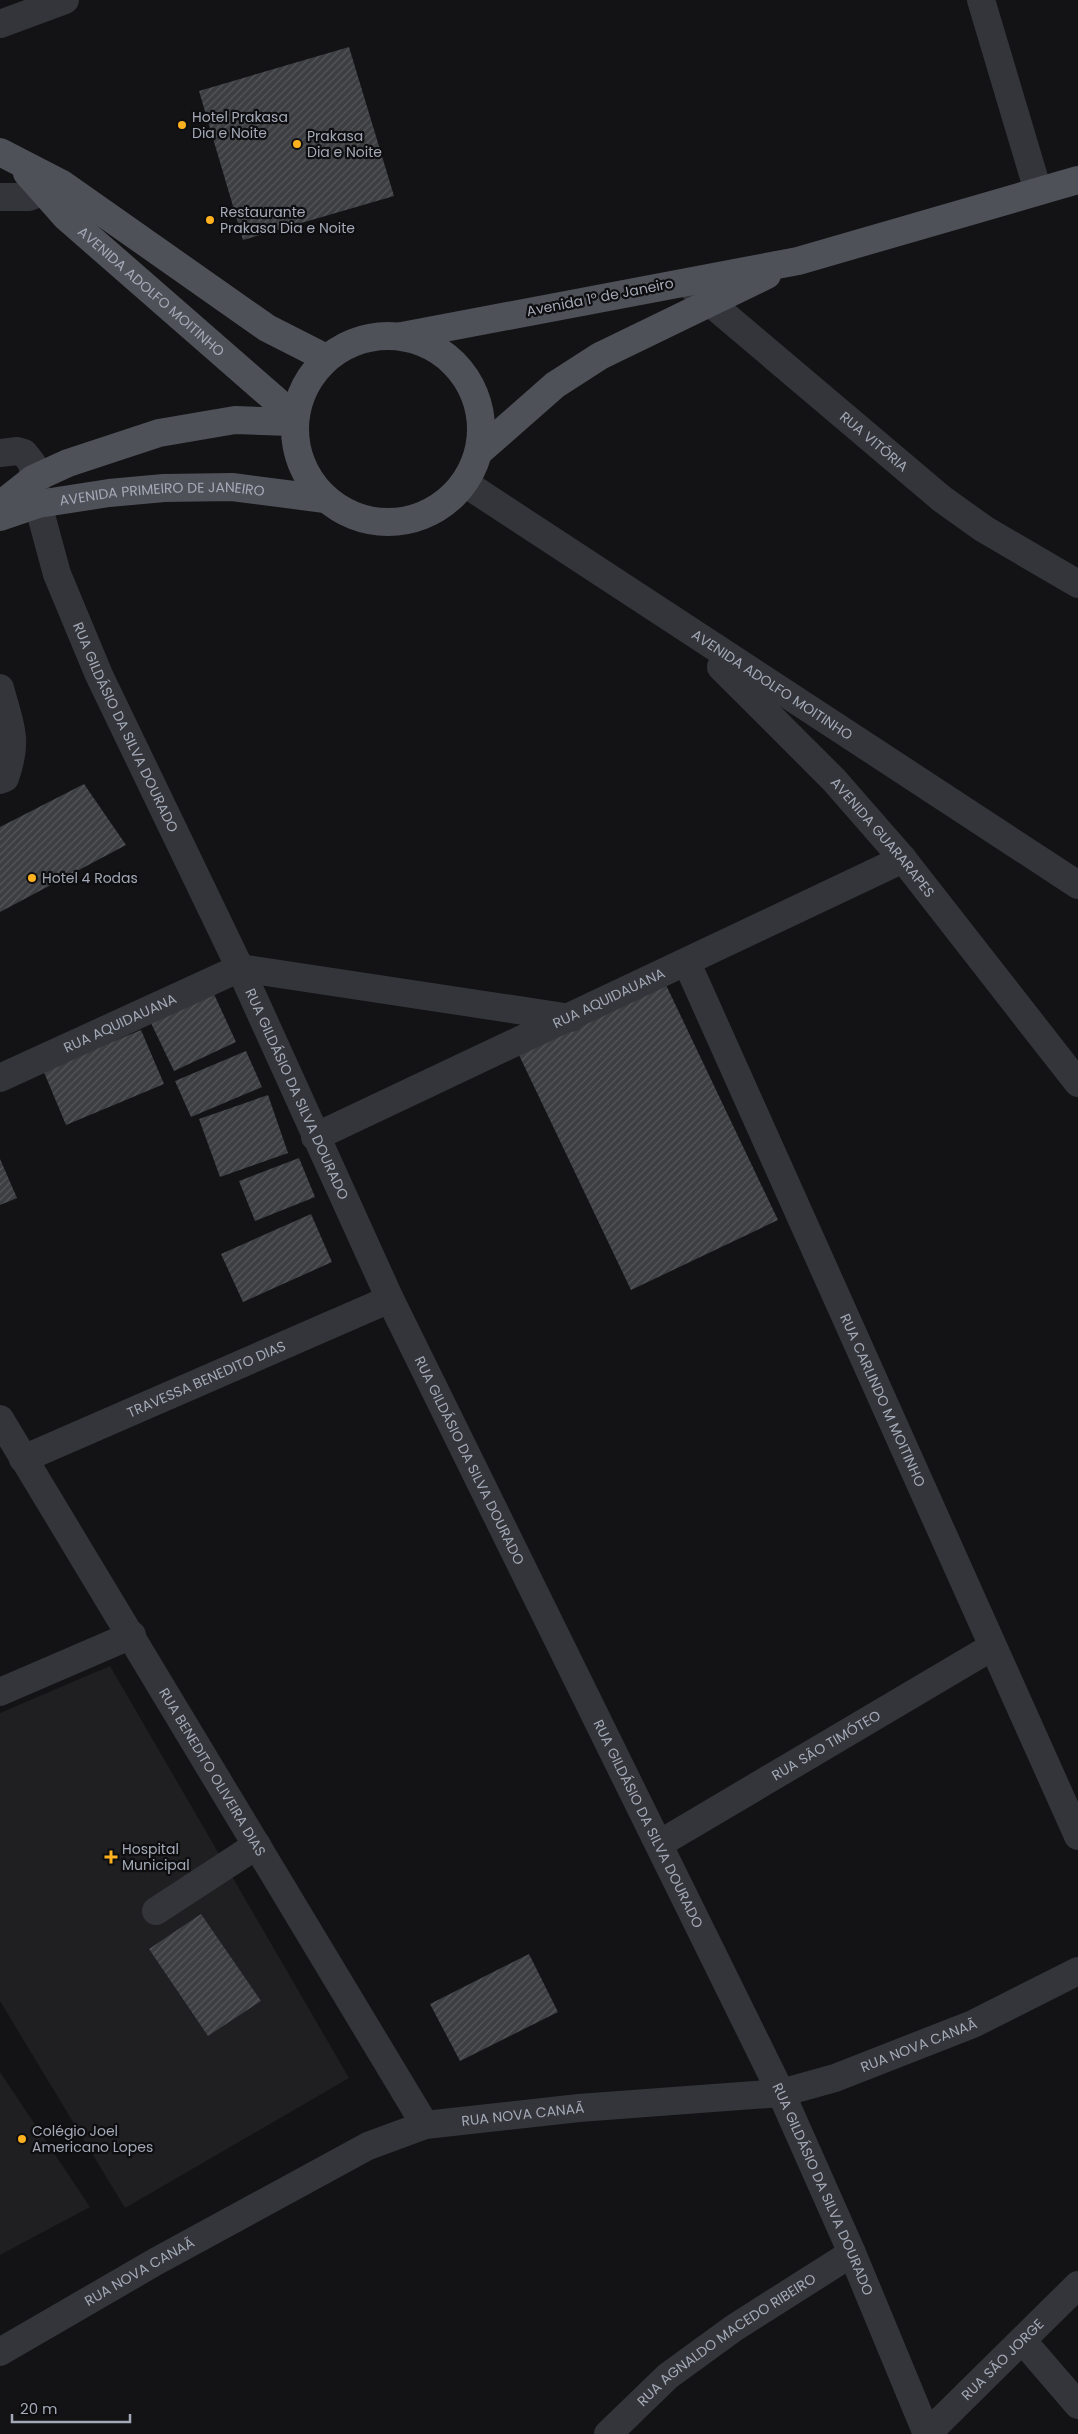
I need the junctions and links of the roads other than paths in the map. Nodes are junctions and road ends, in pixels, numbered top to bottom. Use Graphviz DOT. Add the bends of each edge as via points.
graph roads {
  1 [pos="65,0"];
  2 [pos="980,0"];
  3 [pos="0,24"];
  4 [pos="8,157"];
  5 [pos="1078,180"];
  6 [pos="54,188"];
  7 [pos="1038,191"];
  8 [pos="0,197"];
  9 [pos="798,261"];
  10 [pos="683,281"];
  11 [pos="711,302"];
  12 [pos="402,336"];
  13 [pos="326,358"];
  14 [pos="293,419"];
  15 [pos="481,450"];
  16 [pos="0,453"];
  17 [pos="466,484"];
  18 [pos="35,492"];
  19 [pos="326,499"];
  20 [pos="0,505"];
  21 [pos="0,517"];
  22 [pos="1066,567"];
  23 [pos="1078,584"];
  24 [pos="663,613"];
  25 [pos="0,688"];
  26 [pos="0,780"];
  27 [pos="903,859"];
  28 [pos="1078,885"];
  29 [pos="687,963"];
  30 [pos="240,968"];
  31 [pos="571,1018"];
  32 [pos="0,1078"];
  33 [pos="1078,1083"];
  34 [pos="315,1137"];
  35 [pos="390,1299"];
  36 [pos="0,1419"];
  37 [pos="23,1459"];
  38 [pos="132,1635"];
  39 [pos="992,1647"];
  40 [pos="0,1692"];
  41 [pos="1078,1836"];
  42 [pos="659,1844"];
  43 [pos="257,1845"];
  44 [pos="156,1911"];
  45 [pos="1078,1971"];
  46 [pos="782,2093"];
  47 [pos="426,2125"];
  48 [pos="852,2253"];
  49 [pos="1078,2285"];
  50 [pos="1023,2342"];
  51 [pos="0,2352"];
  52 [pos="1078,2405"];
  53 [pos="608,2434"];
  54 [pos="927,2434"];
  1 -- 3 [label="street"];
  2 -- 7 [label="street"];
  4 -- 6 [label="main road, AVENIDA ADOLFO MOITINHO"];
  5 -- 7 [label="main road, Avenida 1º de Janeiro"];
  6 -- 8 [label="street" via="29,197"];
  6 -- 13 [label="main road, AVENIDA ADOLFO MOITINHO" via="267,328"];
  6 -- 14 [label="main road, AVENIDA ADOLFO MOITINHO" via="66,217"];
  7 -- 9 [label="main road, Avenida 1º de Janeiro"];
  9 -- 10 [label="main road, Avenida 1º de Janeiro"];
  9 -- 11 [label="main road, Avenida 1º de Janeiro"];
  10 -- 11 [label="street, RUA VITÓRIA"];
  10 -- 12 [label="main road, Avenida 1º de Janeiro"];
  11 -- 15 [label="main road, Avenida 1º de Janeiro" via="600,356 556,385"];
  11 -- 22 [label="street, RUA VITÓRIA" via="942,499 984,529"];
  12 -- 13 [label="main road, Avenida 1º de Janeiro" via="363,338"];
  12 -- 15 [label="main road" via="439,350 468,378 482,413"];
  13 -- 14 [label="main road" via="303,389"];
  14 -- 18 [label="main road, AVENIDA PRIMEIRO DE JANEIRO" via="235,420 176,430 94,454"];
  14 -- 19 [label="main road" via="296,449 302,467"];
  15 -- 17 [label="main road"];
  16 -- 18 [label="street, RUA GILDÁSIO DA SILVA DOURADO" via="24,453 32,463"];
  17 -- 19 [label="main road" via="437,510 400,523 360,519"];
  17 -- 24 [label="street, AVENIDA ADOLFO MOITINHO"];
  18 -- 19 [label="main road, AVENIDA PRIMEIRO DE JANEIRO" via="109,493 232,487"];
  18 -- 20 [label="main road, AVENIDA PRIMEIRO DE JANEIRO"];
  18 -- 21 [label="main road, AVENIDA PRIMEIRO DE JANEIRO"];
  18 -- 30 [label="street, RUA GILDÁSIO DA SILVA DOURADO" via="57,574 99,675"];
  22 -- 23 [label="street, RUA VITÓRIA"];
  24 -- 27 [label="street, AVENIDA GUARARAPES" via="754,698 834,780"];
  24 -- 28 [label="street, AVENIDA ADOLFO MOITINHO"];
  25 -- 26 [label="street" via="14,740 12,759 5,778"];
  27 -- 29 [label="street, RUA AQUIDAUANA"];
  27 -- 33 [label="street, AVENIDA GUARARAPES"];
  29 -- 31 [label="street, RUA AQUIDAUANA"];
  29 -- 39 [label="street, RUA CARLINDO M MOITINHO"];
  30 -- 31 [label="street"];
  30 -- 32 [label="street, RUA AQUIDAUANA"];
  30 -- 34 [label="street, RUA GILDÁSIO DA SILVA DOURADO"];
  31 -- 34 [label="street, RUA AQUIDAUANA"];
  34 -- 35 [label="street, RUA GILDÁSIO DA SILVA DOURADO"];
  35 -- 37 [label="street, TRAVESSA BENEDITO DIAS"];
  35 -- 42 [label="street, RUA GILDÁSIO DA SILVA DOURADO"];
  36 -- 37 [label="street, RUA BENEDITO OLIVEIRA DIAS"];
  37 -- 38 [label="street, RUA BENEDITO OLIVEIRA DIAS"];
  38 -- 40 [label="street"];
  38 -- 43 [label="street, RUA BENEDITO OLIVEIRA DIAS"];
  39 -- 41 [label="street, RUA CARLINDO M MOITINHO"];
  39 -- 42 [label="street, RUA SÃO TIMÓTEO"];
  42 -- 46 [label="street, RUA GILDÁSIO DA SILVA DOURADO"];
  43 -- 44 [label="street"];
  43 -- 47 [label="street, RUA BENEDITO OLIVEIRA DIAS"];
  45 -- 46 [label="street, RUA NOVA CANAÃ" via="973,2024 836,2078"];
  46 -- 47 [label="street, RUA NOVA CANAÃ" via="579,2108"];
  46 -- 48 [label="street, RUA GILDÁSIO DA SILVA DOURADO"];
  47 -- 51 [label="street, RUA NOVA CANAÃ" via="368,2146 155,2262"];
  48 -- 53 [label="street, RUA AGNALDO MACEDO RIBEIRO" via="734,2328 668,2376"];
  48 -- 54 [label="street, RUA GILDÁSIO DA SILVA DOURADO"];
  49 -- 50 [label="street, RUA SÃO JORGE"];
  50 -- 52 [label="street"];
  50 -- 54 [label="street, RUA SÃO JORGE"];
}
